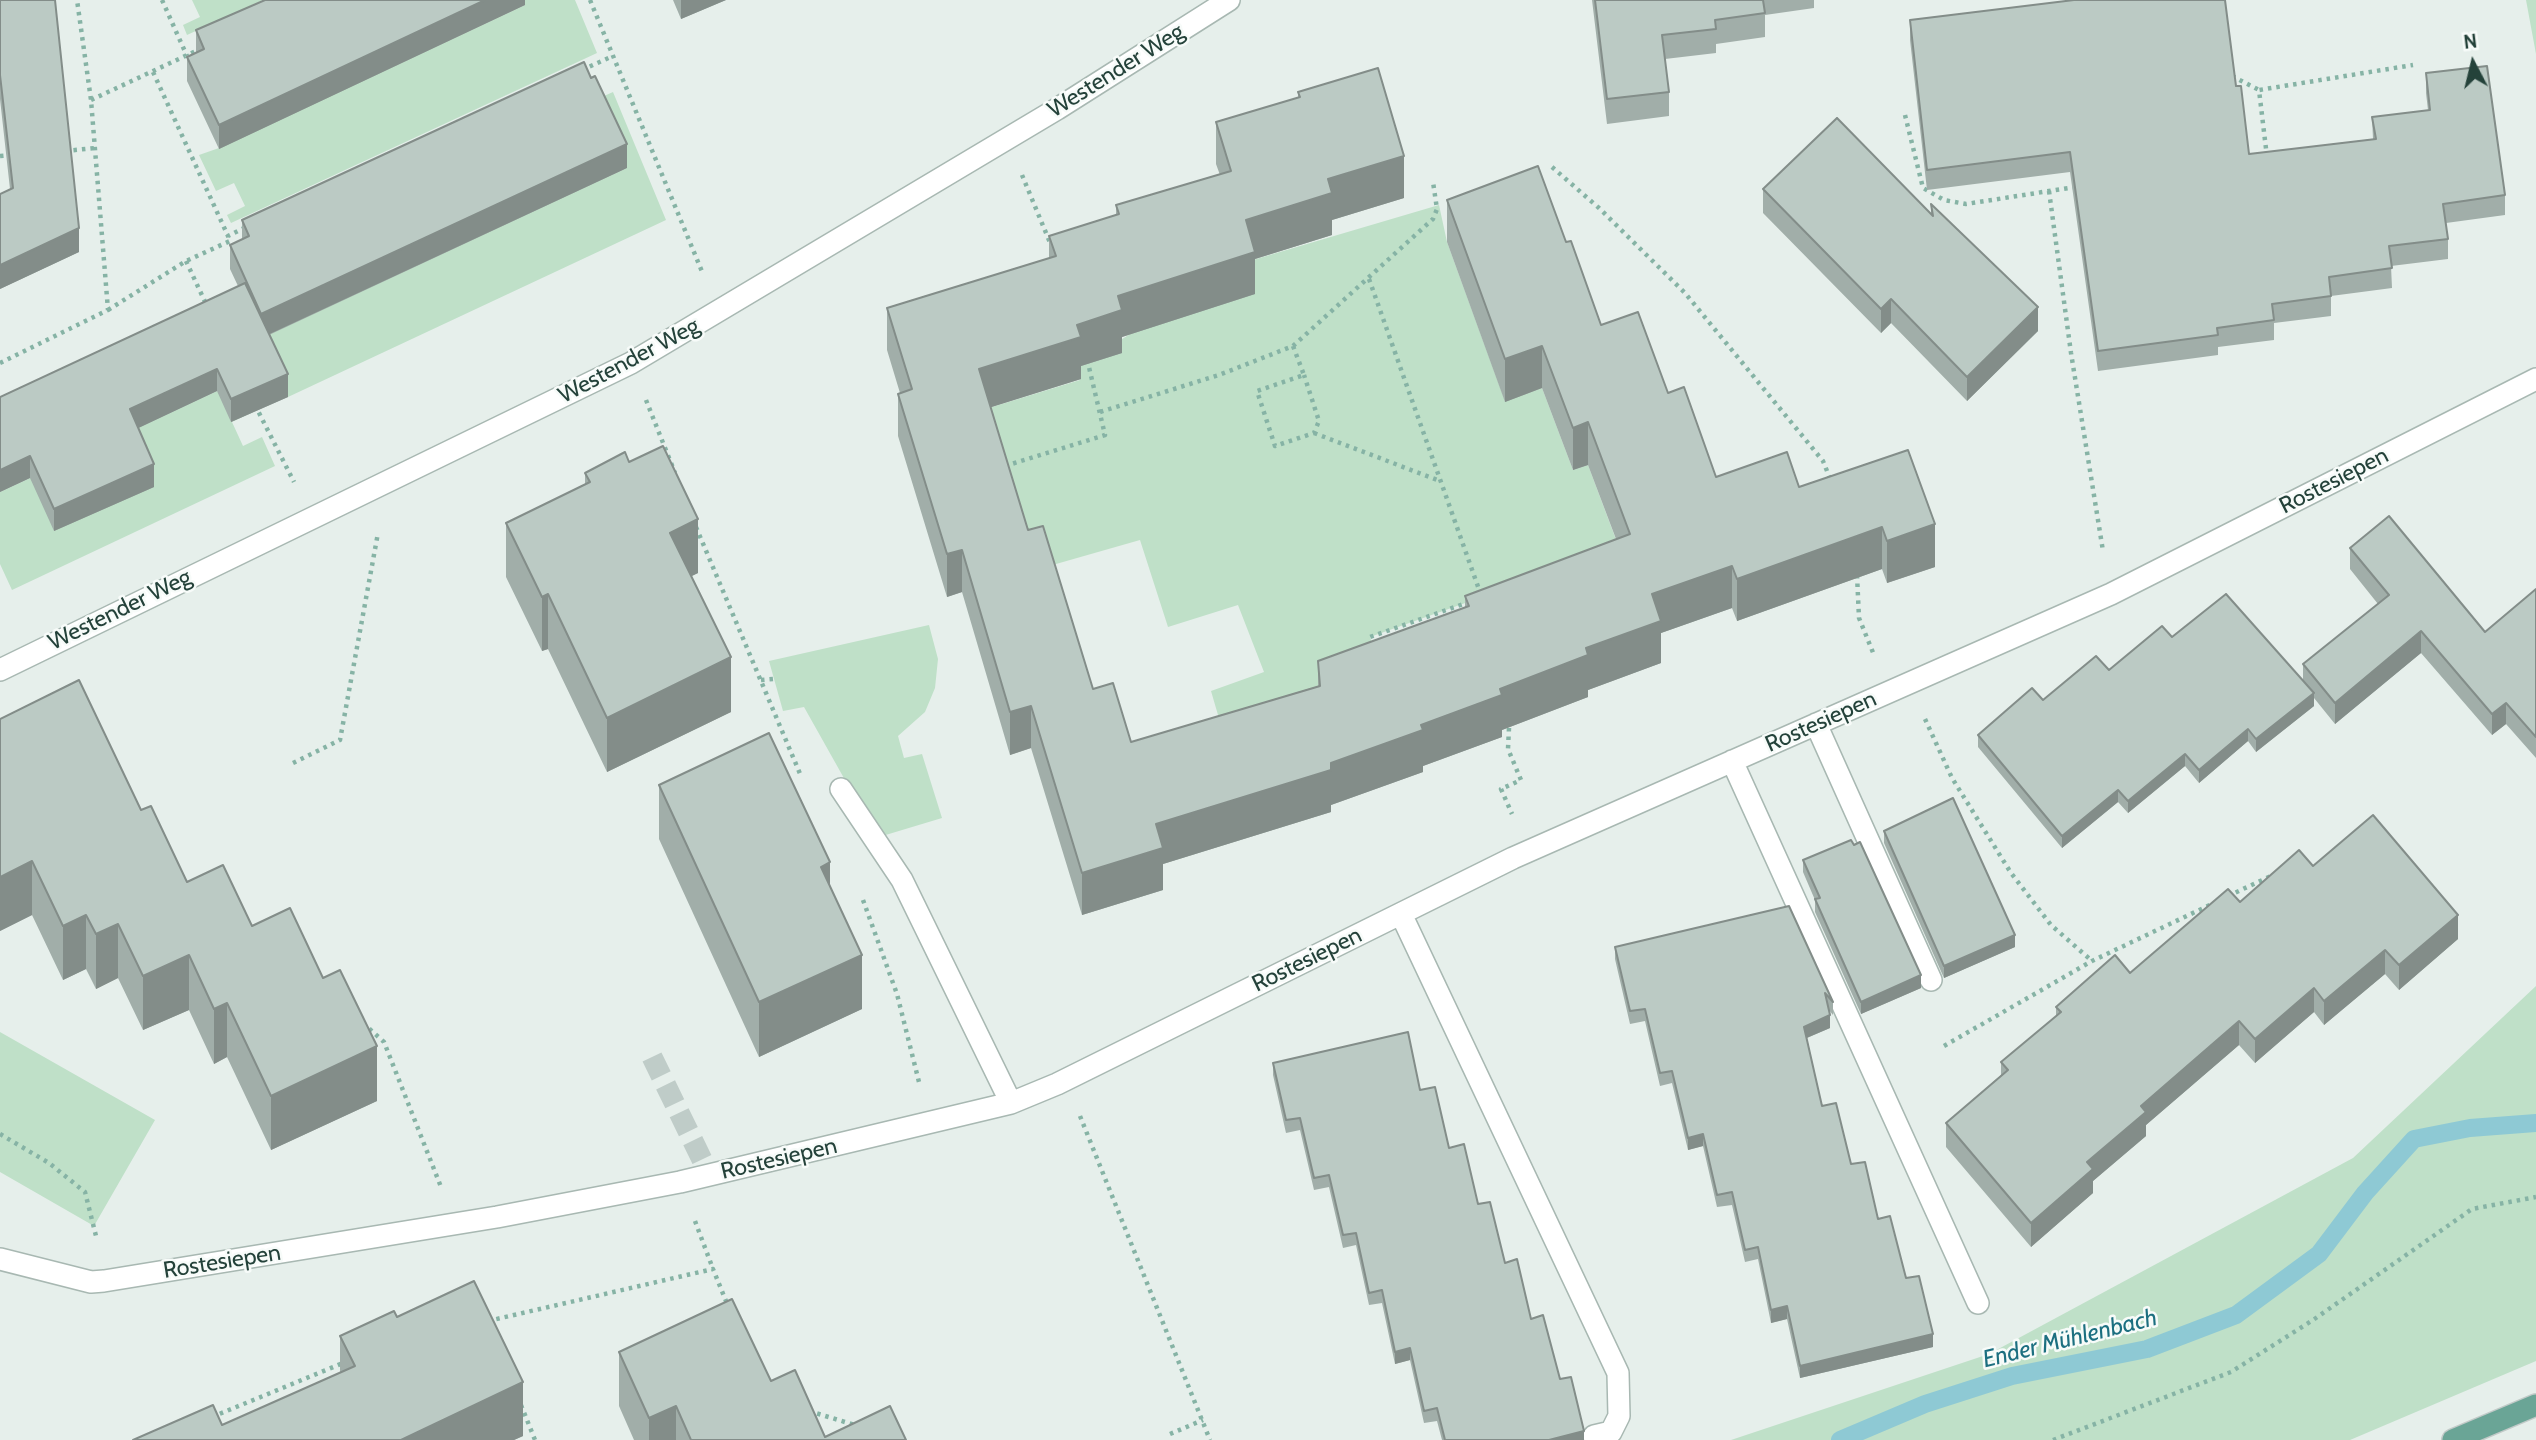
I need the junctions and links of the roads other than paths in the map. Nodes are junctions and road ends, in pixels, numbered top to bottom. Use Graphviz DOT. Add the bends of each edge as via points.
graph roads {
  1 [pos="1229,0"];
  2 [pos="2536,379"];
  3 [pos="0,670"];
  4 [pos="1816,724"];
  5 [pos="1732,761"];
  6 [pos="841,789"];
  7 [pos="1401,914"];
  8 [pos="1931,980"];
  9 [pos="1011,1103"];
  10 [pos="0,1259"];
  11 [pos="1978,1303"];
  12 [pos="2536,1405"];
  13 [pos="1594,1436"];
  14 [pos="2453,1440"];
  1 -- 3 [label="street, Westender Weg" via="1007,139 631,363"];
  2 -- 4 [label="street, Rostesiepen" via="2111,594"];
  4 -- 5 [label="street, Rostesiepen"];
  4 -- 8 [label="street"];
  5 -- 7 [label="street, Rostesiepen" via="1513,858"];
  5 -- 11 [label="street"];
  6 -- 9 [label="street" via="902,880"];
  7 -- 9 [label="street, Rostesiepen"];
  7 -- 13 [label="street" via="1618,1373 1619,1416 1611,1432"];
  9 -- 10 [label="street, Rostesiepen" via="680,1182 456,1224 91,1282"];
  12 -- 14 [label="main road"];
}
